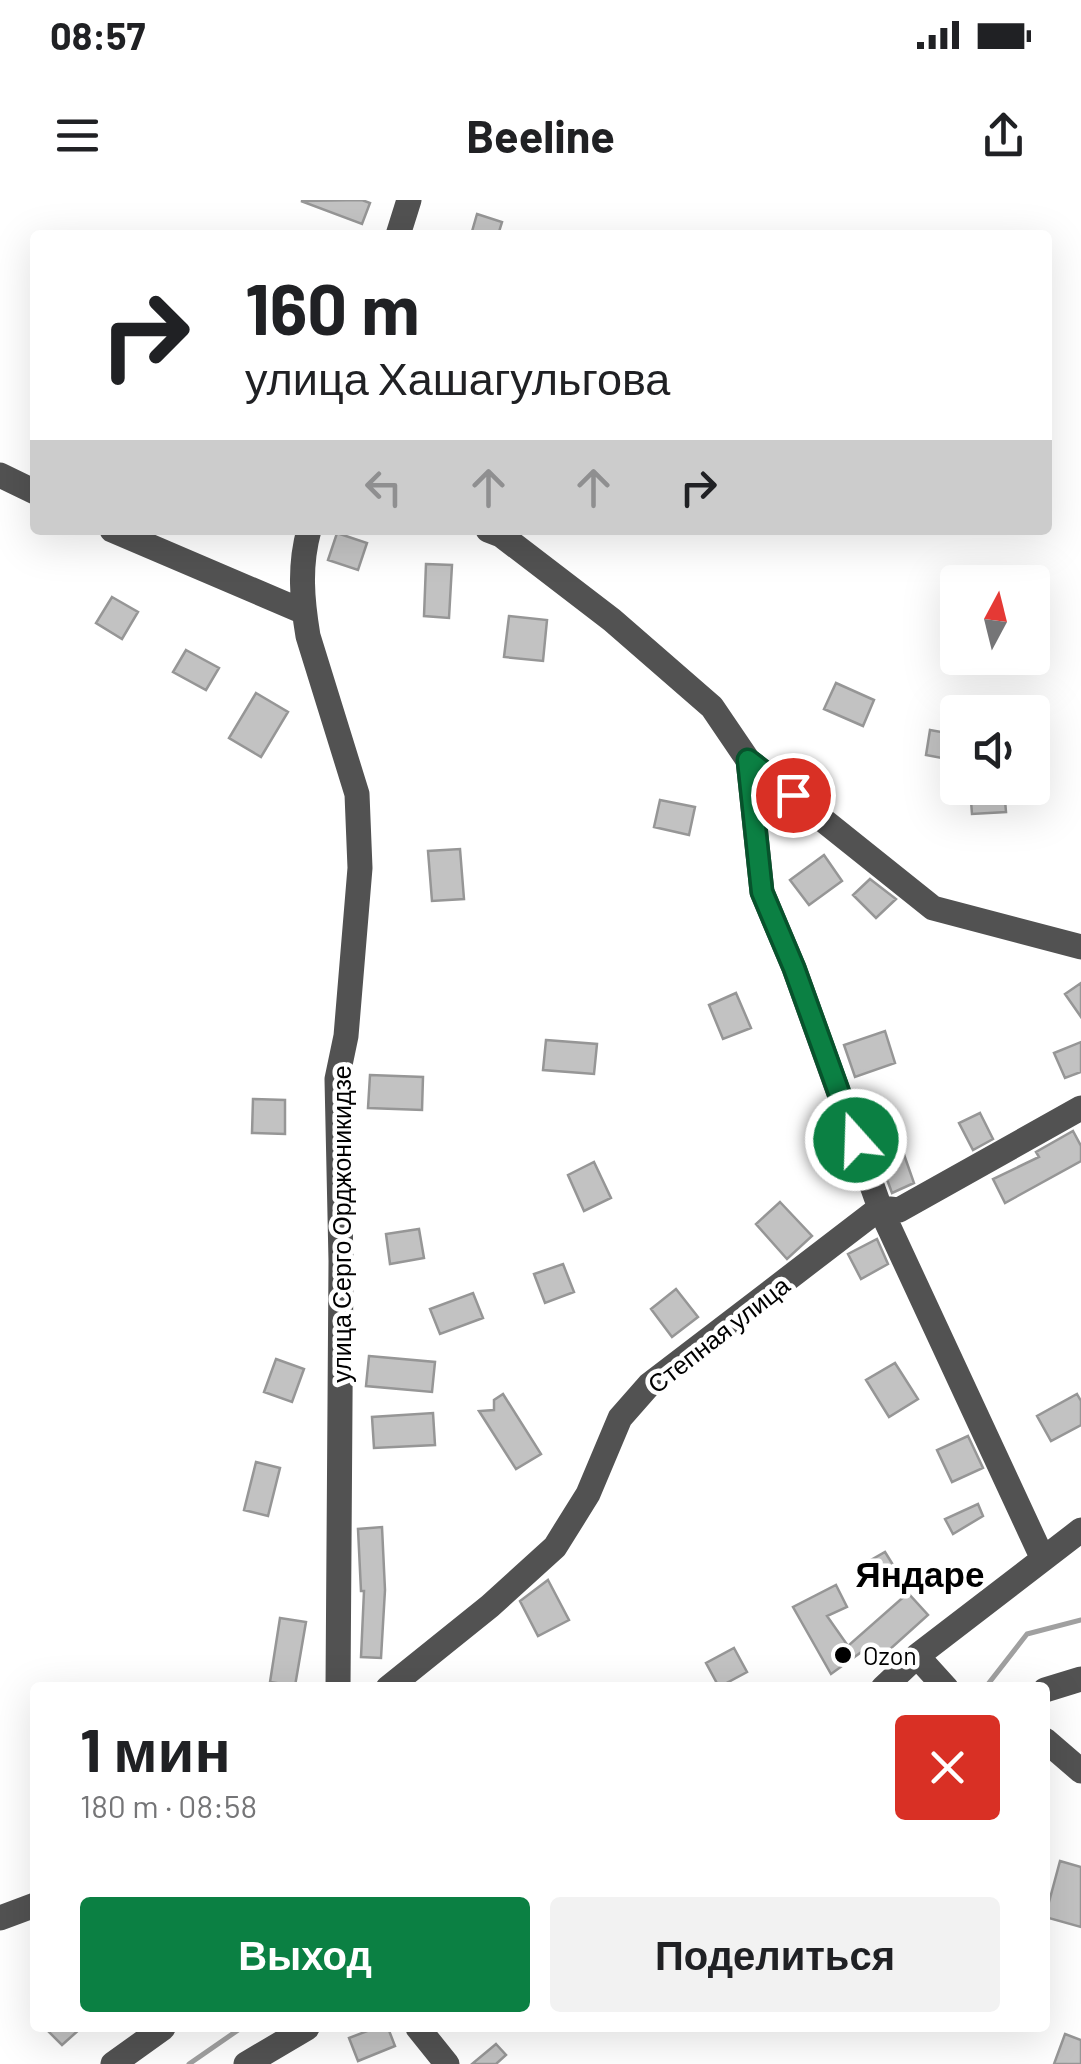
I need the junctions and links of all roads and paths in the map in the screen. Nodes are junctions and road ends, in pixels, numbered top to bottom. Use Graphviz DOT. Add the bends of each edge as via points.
graph roads {
  1 [pos="408,200"];
  2 [pos="399,230"];
  3 [pos="0,474"];
  4 [pos="30,489"];
  5 [pos="124,535"];
  6 [pos="307,535"];
  7 [pos="501,535"];
  8 [pos="304,612"];
  9 [pos="748,760"];
  10 [pos="1081,947"];
  11 [pos="1081,1108"];
  12 [pos="880,1208"];
  13 [pos="1081,1530"];
  14 [pos="1042,1558"];
  15 [pos="917,1656"];
  16 [pos="1081,1680"];
  17 [pos="338,1682"];
  18 [pos="395,1682"];
  19 [pos="889,1682"];
  20 [pos="941,1682"];
  21 [pos="1050,1689"];
  22 [pos="1050,1744"];
  23 [pos="1081,1771"];
  24 [pos="30,1907"];
  25 [pos="0,1918"];
  26 [pos="157,2032"];
  27 [pos="300,2032"];
  28 [pos="421,2032"];
  29 [pos="113,2064"];
  30 [pos="246,2064"];
  31 [pos="447,2064"];
  1 -- 2 [label="street"];
  3 -- 4 [label="street"];
  5 -- 8 [label="street"];
  6 -- 8 [label="street, улица Серго Орджоникидзе"];
  7 -- 9 [label="street" via="712,707"];
  8 -- 17 [label="street, улица Серго Орджоникидзе" via="357,794 360,868 337,1079"];
  9 -- 10 [label="street" via="933,908"];
  9 -- 12 [label="street" via="762,892"];
  11 -- 12 [label="street, Степная улица" via="899,1210"];
  12 -- 14 [label="street"];
  12 -- 18 [label="street, Степная улица" via="649,1385 620,1418 588,1494 555,1547"];
  13 -- 14 [label="street"];
  14 -- 15 [label="street"];
  15 -- 19 [label="street"];
  15 -- 20 [label="street"];
  16 -- 21 [label="street"];
  22 -- 23 [label="street"];
  24 -- 25 [label="street"];
  26 -- 29 [label="street"];
  27 -- 30 [label="street"];
  28 -- 31 [label="street"];
}
